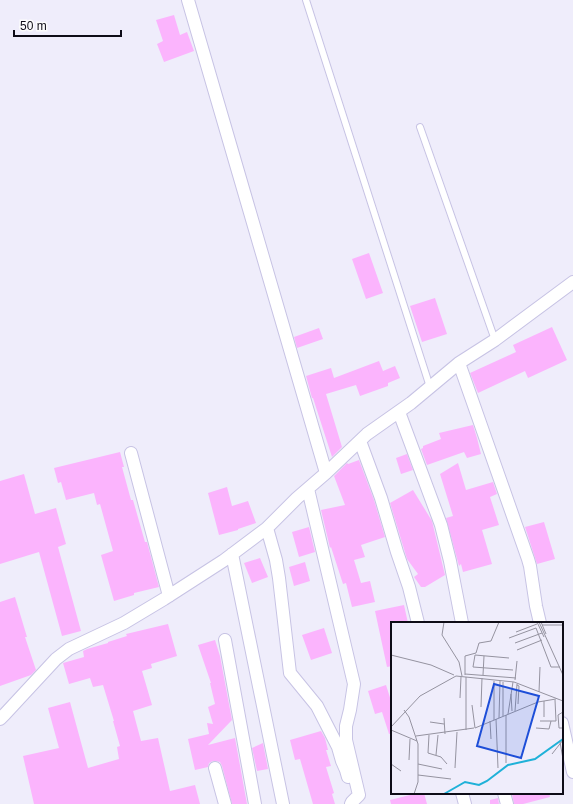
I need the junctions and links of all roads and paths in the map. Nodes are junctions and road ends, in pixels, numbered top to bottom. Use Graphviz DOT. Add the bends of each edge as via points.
graph roads {
  1 [pos="188,0"];
  2 [pos="306,0"];
  3 [pos="420,127"];
  4 [pos="573,282"];
  5 [pos="495,340"];
  6 [pos="459,363"];
  7 [pos="430,387"];
  8 [pos="399,412"];
  9 [pos="360,441"];
  10 [pos="131,453"];
  11 [pos="326,473"];
  12 [pos="308,489"];
  13 [pos="267,528"];
  14 [pos="232,554"];
  15 [pos="169,596"];
  16 [pos="418,622"];
  17 [pos="462,622"];
  18 [pos="540,622"];
  19 [pos="225,640"];
  20 [pos="0,719"];
  21 [pos="563,727"];
  22 [pos="216,768"];
  23 [pos="573,772"];
  24 [pos="462,794"];
  25 [pos="504,794"];
  26 [pos="352,803"];
  27 [pos="225,804"];
  28 [pos="255,804"];
  29 [pos="284,804"];
  30 [pos="465,804"];
  31 [pos="507,804"];
  1 -- 11 [label="street"];
  2 -- 7 [label="lane"];
  3 -- 5 [label="lane"];
  4 -- 5 [label="street"];
  5 -- 6 [label="street"];
  6 -- 7 [label="street"];
  6 -- 18 [label="street" via="528,559"];
  7 -- 8 [label="street"];
  8 -- 9 [label="street"];
  8 -- 17 [label="street" via="441,525"];
  9 -- 11 [label="street"];
  9 -- 16 [label="street" via="381,498"];
  10 -- 15 [label="street"];
  11 -- 12 [label="street"];
  12 -- 13 [label="street"];
  12 -- 26 [label="street" via="354,684 346,726 346,740 359,795"];
  13 -- 14 [label="street"];
  13 -- 26 [label="street" via="279,578 290,673 317,706 335,740 346,770"];
  14 -- 15 [label="street"];
  14 -- 29 [label="street"];
  15 -- 20 [label="street" via="124,623 68,649 56,658"];
  19 -- 28 [label="street"];
  21 -- 23 [label="street"];
  22 -- 27 [label="street"];
  24 -- 30 [label="street"];
  25 -- 31 [label="street"];
}
